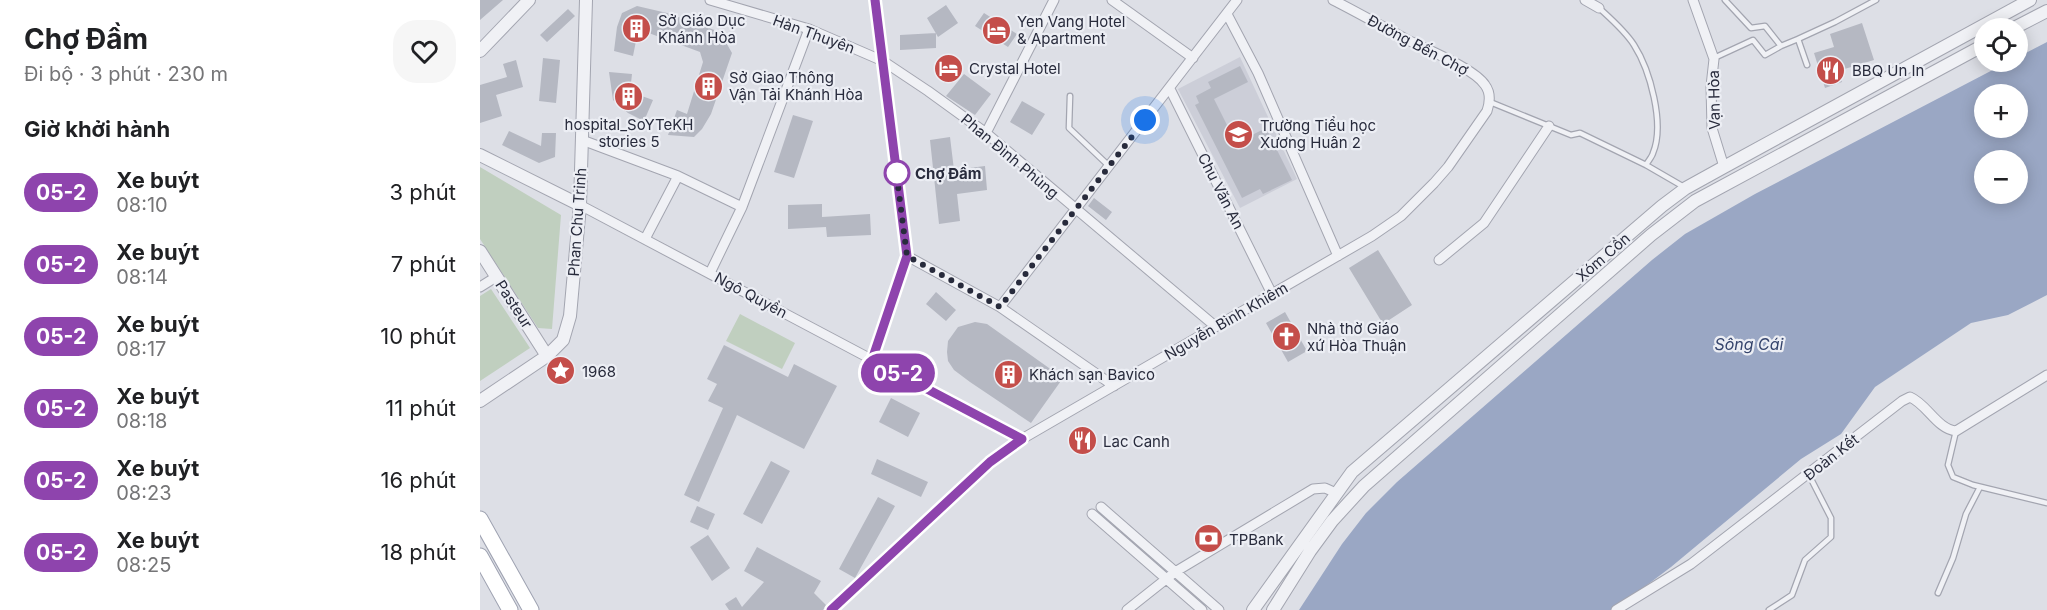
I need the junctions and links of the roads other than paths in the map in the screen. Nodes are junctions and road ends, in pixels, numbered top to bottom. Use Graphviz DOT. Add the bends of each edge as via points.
graph roads {
  1 [pos="530,0"];
  2 [pos="586,0"];
  3 [pos="710,0"];
  4 [pos="875,0"];
  5 [pos="1054,0"];
  6 [pos="1112,0"];
  7 [pos="1237,0"];
  8 [pos="1333,0"];
  9 [pos="1585,0"];
  10 [pos="1693,0"];
  11 [pos="1725,0"];
  12 [pos="1876,0"];
  13 [pos="2030,0"];
  14 [pos="1599,8"];
  15 [pos="2047,11"];
  16 [pos="1227,14"];
  17 [pos="2028,21"];
  18 [pos="809,29"];
  19 [pos="1798,39"];
  20 [pos="1781,46"];
  21 [pos="1974,50"];
  22 [pos="480,51"];
  23 [pos="1193,58"];
  24 [pos="1714,59"];
  25 [pos="883,61"];
  26 [pos="1808,65"];
  27 [pos="1170,89"];
  28 [pos="1070,96"];
  29 [pos="1490,102"];
  30 [pos="1549,126"];
  31 [pos="986,133"];
  32 [pos="582,140"];
  33 [pos="480,155"];
  34 [pos="1646,165"];
  35 [pos="1109,166"];
  36 [pos="1724,167"];
  37 [pos="678,176"];
  38 [pos="1686,188"];
  39 [pos="1695,201"];
  40 [pos="580,205"];
  41 [pos="742,207"];
  42 [pos="1075,210"];
  43 [pos="645,239"];
  44 [pos="480,251"];
  45 [pos="907,256"];
  46 [pos="1338,256"];
  47 [pos="1439,260"];
  48 [pos="710,273"];
  49 [pos="496,277"];
  50 [pos="480,287"];
  51 [pos="1272,294"];
  52 [pos="1000,307"];
  53 [pos="1215,326"];
  54 [pos="547,356"];
  55 [pos="872,360"];
  56 [pos="2047,375"];
  57 [pos="1114,386"];
  58 [pos="480,401"];
  59 [pos="1956,431"];
  60 [pos="1022,439"];
  61 [pos="1809,475"];
  62 [pos="1980,487"];
  63 [pos="1336,493"];
  64 [pos="2047,503"];
  65 [pos="1101,507"];
  66 [pos="1092,514"];
  67 [pos="480,519"];
  68 [pos="480,556"];
  69 [pos="508,570"];
  70 [pos="1175,572"];
  71 [pos="492,578"];
  72 [pos="1165,579"];
  73 [pos="1938,593"];
  74 [pos="510,610"];
  75 [pos="531,610"];
  76 [pos="831,610"];
  77 [pos="1127,610"];
  78 [pos="1202,610"];
  79 [pos="1219,610"];
  80 [pos="1253,610"];
  81 [pos="1273,610"];
  82 [pos="1616,610"];
  83 [pos="1769,610"];
  1 -- 22 [label="street"];
  2 -- 32 [label="street, Phan Chu Trinh"];
  3 -- 18 [label="street, Hàn Thuyên"];
  4 -- 25 [label="street"];
  5 -- 31 [label="street"];
  6 -- 23 [label="street"];
  7 -- 16 [label="street"];
  8 -- 29 [label="street, Đường Bến Chợ" via="1479,78 1489,92"];
  9 -- 14 [label="street"];
  10 -- 24 [label="street, Vạn Hòa"];
  11 -- 20 [label="lane" via="1751,28 1765,26"];
  12 -- 19 [label="lane"];
  13 -- 36 [label="street, Xóm Cồn"];
  14 -- 34 [label="lane" via="1633,44 1654,96 1656,139"];
  15 -- 17 [label="street"];
  16 -- 23 [label="street"];
  16 -- 46 [label="street" via="1258,74"];
  18 -- 25 [label="street, Hàn Thuyên"];
  18 -- 41 [label="street"];
  19 -- 20 [label="lane"];
  19 -- 26 [label="lane"];
  20 -- 24 [label="lane" via="1765,55 1753,40"];
  21 -- 39 [label="street, Xóm Cồn"];
  23 -- 27 [label="street"];
  24 -- 36 [label="street, Vạn Hòa" via="1710,86 1712,128"];
  25 -- 31 [label="street, Phan Đình Phùng"];
  25 -- 45 [label="street"];
  27 -- 35 [label="street"];
  27 -- 51 [label="street, Chu Văn An"];
  28 -- 35 [label="lane" via="1069,128"];
  29 -- 30 [label="lane"];
  29 -- 46 [label="street, Nguyễn Bình Khiêm" via="1448,167 1419,200"];
  30 -- 34 [label="lane" via="1571,135 1580,133"];
  30 -- 47 [label="street" via="1484,223"];
  31 -- 42 [label="street, Phan Đình Phùng"];
  32 -- 37 [label="street"];
  32 -- 40 [label="street, Phan Chu Trinh"];
  33 -- 40 [label="street, Ngô Quyền"];
  34 -- 38 [label="lane"];
  35 -- 42 [label="street"];
  36 -- 38 [label="street, Xóm Cồn"];
  37 -- 41 [label="street"];
  37 -- 43 [label="street"];
  38 -- 39 [label="street"];
  38 -- 63 [label="street, Xóm Cồn" via="1352,472"];
  39 -- 81 [label="street, Xóm Cồn" via="1364,486 1332,521"];
  40 -- 43 [label="street, Ngô Quyền"];
  40 -- 54 [label="street, Phan Chu Trinh" via="570,316 564,340"];
  41 -- 48 [label="street"];
  42 -- 52 [label="street"];
  42 -- 53 [label="street, Phan Đình Phùng"];
  43 -- 48 [label="street, Ngô Quyền"];
  44 -- 49 [label="street, Pasteur"];
  45 -- 52 [label="street"];
  45 -- 55 [label="street"];
  46 -- 51 [label="street, Nguyễn Bình Khiêm"];
  48 -- 55 [label="street, Ngô Quyền"];
  49 -- 50 [label="street"];
  49 -- 54 [label="street, Pasteur"];
  51 -- 53 [label="street, Nguyễn Bình Khiêm"];
  52 -- 57 [label="street"];
  53 -- 57 [label="street, Nguyễn Bình Khiêm"];
  54 -- 58 [label="street, Phan Chu Trinh"];
  55 -- 60 [label="street, Ngô Quyền"];
  56 -- 59 [label="street"];
  57 -- 60 [label="street, Nguyễn Bình Khiêm"];
  59 -- 61 [label="street, Đoàn Kết" via="1948,430 1910,397"];
  59 -- 62 [label="lane" via="1948,465 1953,477"];
  60 -- 76 [label="street, Nguyễn Bình Khiêm" via="990,462"];
  61 -- 82 [label="street, Đoàn Kết" via="1691,564"];
  61 -- 83 [label="lane" via="1831,518 1831,537 1805,560 1792,595"];
  62 -- 64 [label="lane"];
  62 -- 73 [label="lane" via="1966,513"];
  63 -- 70 [label="street" via="1325,488 1313,489"];
  63 -- 80 [label="street, Xóm Cồn"];
  65 -- 70 [label="street"];
  66 -- 72 [label="street"];
  67 -- 69 [label="main road"];
  68 -- 71 [label="main road"];
  69 -- 71 [label="main road"];
  69 -- 75 [label="main road"];
  70 -- 72 [label="street"];
  70 -- 79 [label="street"];
  71 -- 74 [label="main road"];
  72 -- 77 [label="street"];
  72 -- 78 [label="street"];
}
